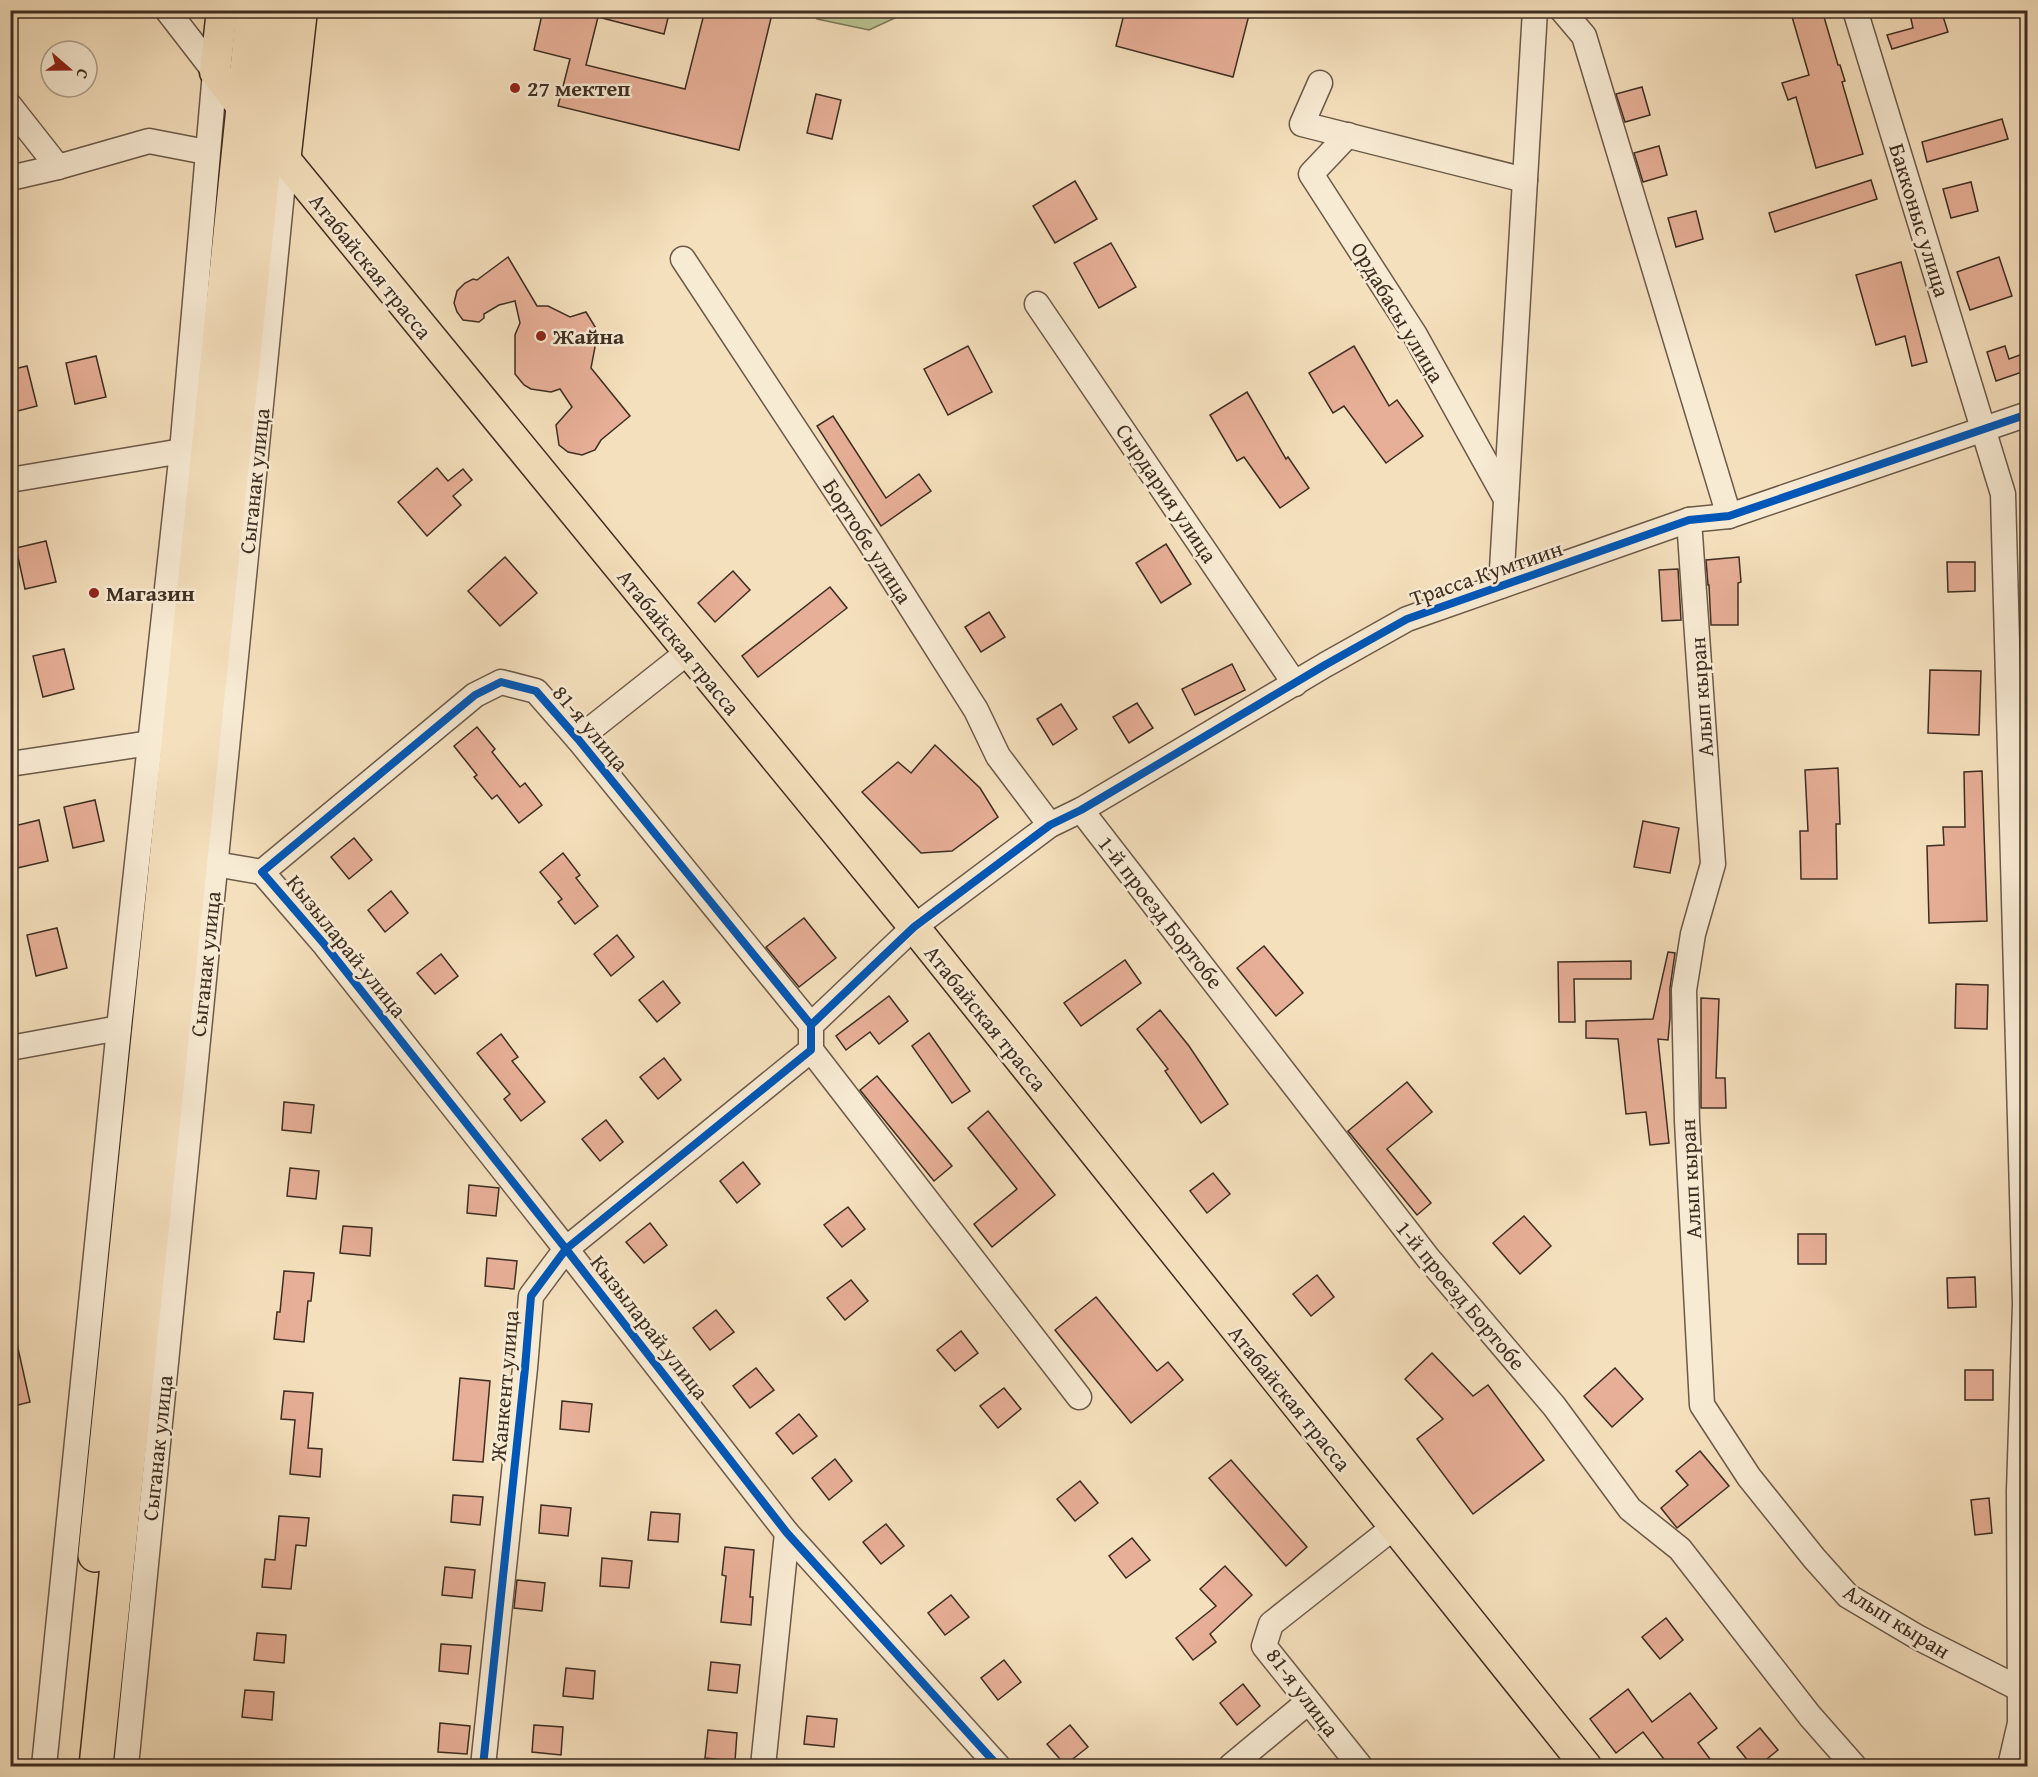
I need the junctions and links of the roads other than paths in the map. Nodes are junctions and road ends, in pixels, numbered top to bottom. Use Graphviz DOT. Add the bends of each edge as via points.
graph roads {
  1 [pos="167,10"];
  2 [pos="222,10"];
  3 [pos="253,10"];
  4 [pos="279,10"];
  5 [pos="302,10"];
  6 [pos="1535,10"];
  7 [pos="1563,10"];
  8 [pos="1855,10"];
  9 [pos="215,72"];
  10 [pos="1320,83"];
  11 [pos="10,106"];
  12 [pos="243,108"];
  13 [pos="1348,135"];
  14 [pos="276,150"];
  15 [pos="206,152"];
  16 [pos="58,167"];
  17 [pos="10,178"];
  18 [pos="1525,180"];
  19 [pos="683,259"];
  20 [pos="1037,304"];
  21 [pos="2028,414"];
  22 [pos="1984,430"];
  23 [pos="182,451"];
  24 [pos="10,480"];
  25 [pos="1506,499"];
  26 [pos="1729,516"];
  27 [pos="1689,520"];
  28 [pos="1502,586"];
  29 [pos="688,652"];
  30 [pos="1295,684"];
  31 [pos="578,739"];
  32 [pos="150,743"];
  33 [pos="10,764"];
  34 [pos="1081,810"];
  35 [pos="1050,825"];
  36 [pos="215,864"];
  37 [pos="262,872"];
  38 [pos="914,927"];
  39 [pos="811,1025"];
  40 [pos="119,1028"];
  41 [pos="10,1048"];
  42 [pos="811,1050"];
  43 [pos="566,1249"];
  44 [pos="1079,1397"];
  45 [pos="1394,1527"];
  46 [pos="787,1533"];
  47 [pos="2020,1689"];
  48 [pos="1308,1702"];
  49 [pos="2022,1748"];
  50 [pos="44,1767"];
  51 [pos="73,1767"];
  52 [pos="96,1767"];
  53 [pos="126,1767"];
  54 [pos="483,1767"];
  55 [pos="763,1767"];
  56 [pos="998,1767"];
  57 [pos="1231,1767"];
  58 [pos="1360,1767"];
  59 [pos="1586,1767"];
  60 [pos="1854,1767"];
  61 [pos="2010,1767"];
  1 -- 9 [label="street"];
  2 -- 9 [label="main road"];
  3 -- 12 [label="highway"];
  4 -- 14 [label="highway"];
  5 -- 14 [label="main road"];
  6 -- 18 [label="street"];
  7 -- 26 [label="street" via="1584,36"];
  8 -- 22 [label="street, Бакконыс улица"];
  9 -- 12 [label="main road, Атабайская трасса"];
  9 -- 15 [label="street"];
  10 -- 13 [label="street" via="1302,124"];
  11 -- 16 [label="street"];
  12 -- 14 [label="main road, Атабайская трасса"];
  12 -- 51 [label="highway"];
  13 -- 18 [label="street"];
  13 -- 25 [label="street, Ордабасы улица" via="1311,174 1415,335"];
  14 -- 29 [label="main road, Атабайская трасса"];
  14 -- 36 [label="street, Сыганак улица"];
  14 -- 52 [label="highway"];
  15 -- 16 [label="street" via="148,141"];
  15 -- 23 [label="street"];
  16 -- 17 [label="street"];
  18 -- 25 [label="street"];
  19 -- 35 [label="street, Бортобе улица" via="869,541 976,710 998,756"];
  20 -- 30 [label="street, Сырдария улица"];
  21 -- 22 [label="street, Трасса Кумтиин"];
  22 -- 26 [label="street, Трасса Кумтиин"];
  22 -- 47 [label="street, Бакконыс улица" via="2003,494 2025,1304 2019,1491"];
  23 -- 24 [label="street"];
  23 -- 32 [label="street"];
  25 -- 28 [label="street"];
  26 -- 27 [label="street, Трасса Кумтиин"];
  27 -- 28 [label="street, Трасса Кумтиин"];
  27 -- 47 [label="street, Алып кыран" via="1713,864 1693,934 1684,990 1687,1133 1702,1405 1749,1477 1848,1596 1919,1638"];
  28 -- 30 [label="street, Трасса Кумтиин" via="1407,619"];
  29 -- 31 [label="street"];
  29 -- 38 [label="main road, Атабайская трасса"];
  30 -- 34 [label="street, Трасса Кумтиин"];
  31 -- 37 [label="street, 81-я улица" via="536,691 501,682 475,695"];
  31 -- 39 [label="street, 81-я улица"];
  32 -- 33 [label="street"];
  32 -- 40 [label="street"];
  34 -- 35 [label="street, Трасса Кумтиин"];
  34 -- 60 [label="street, 1-й проезд Бортобе" via="1428,1258 1554,1406 1630,1509 1680,1549"];
  35 -- 38 [label="street, Трасса Кумтиин"];
  36 -- 37 [label="street"];
  36 -- 53 [label="street, Сыганак улица"];
  37 -- 43 [label="street, Кызыларай улица" via="325,945"];
  38 -- 39 [label="street"];
  38 -- 45 [label="main road, Атабайская трасса"];
  39 -- 42 [label="street"];
  40 -- 41 [label="street"];
  40 -- 50 [label="street"];
  42 -- 43 [label="street, Жанкент улица"];
  42 -- 44 [label="street"];
  43 -- 46 [label="street, Кызыларай улица"];
  43 -- 54 [label="street, Жанкент улица" via="531,1296"];
  45 -- 48 [label="street, 81-я улица" via="1271,1624 1264,1646"];
  45 -- 59 [label="main road, Атабайская трасса"];
  46 -- 55 [label="street"];
  46 -- 56 [label="street, Кызыларай улица"];
  47 -- 49 [label="street, Бакконыс улица"];
  48 -- 57 [label="street"];
  48 -- 58 [label="street, 81-я улица"];
  49 -- 61 [label="street, Бакконыс улица"];
}
